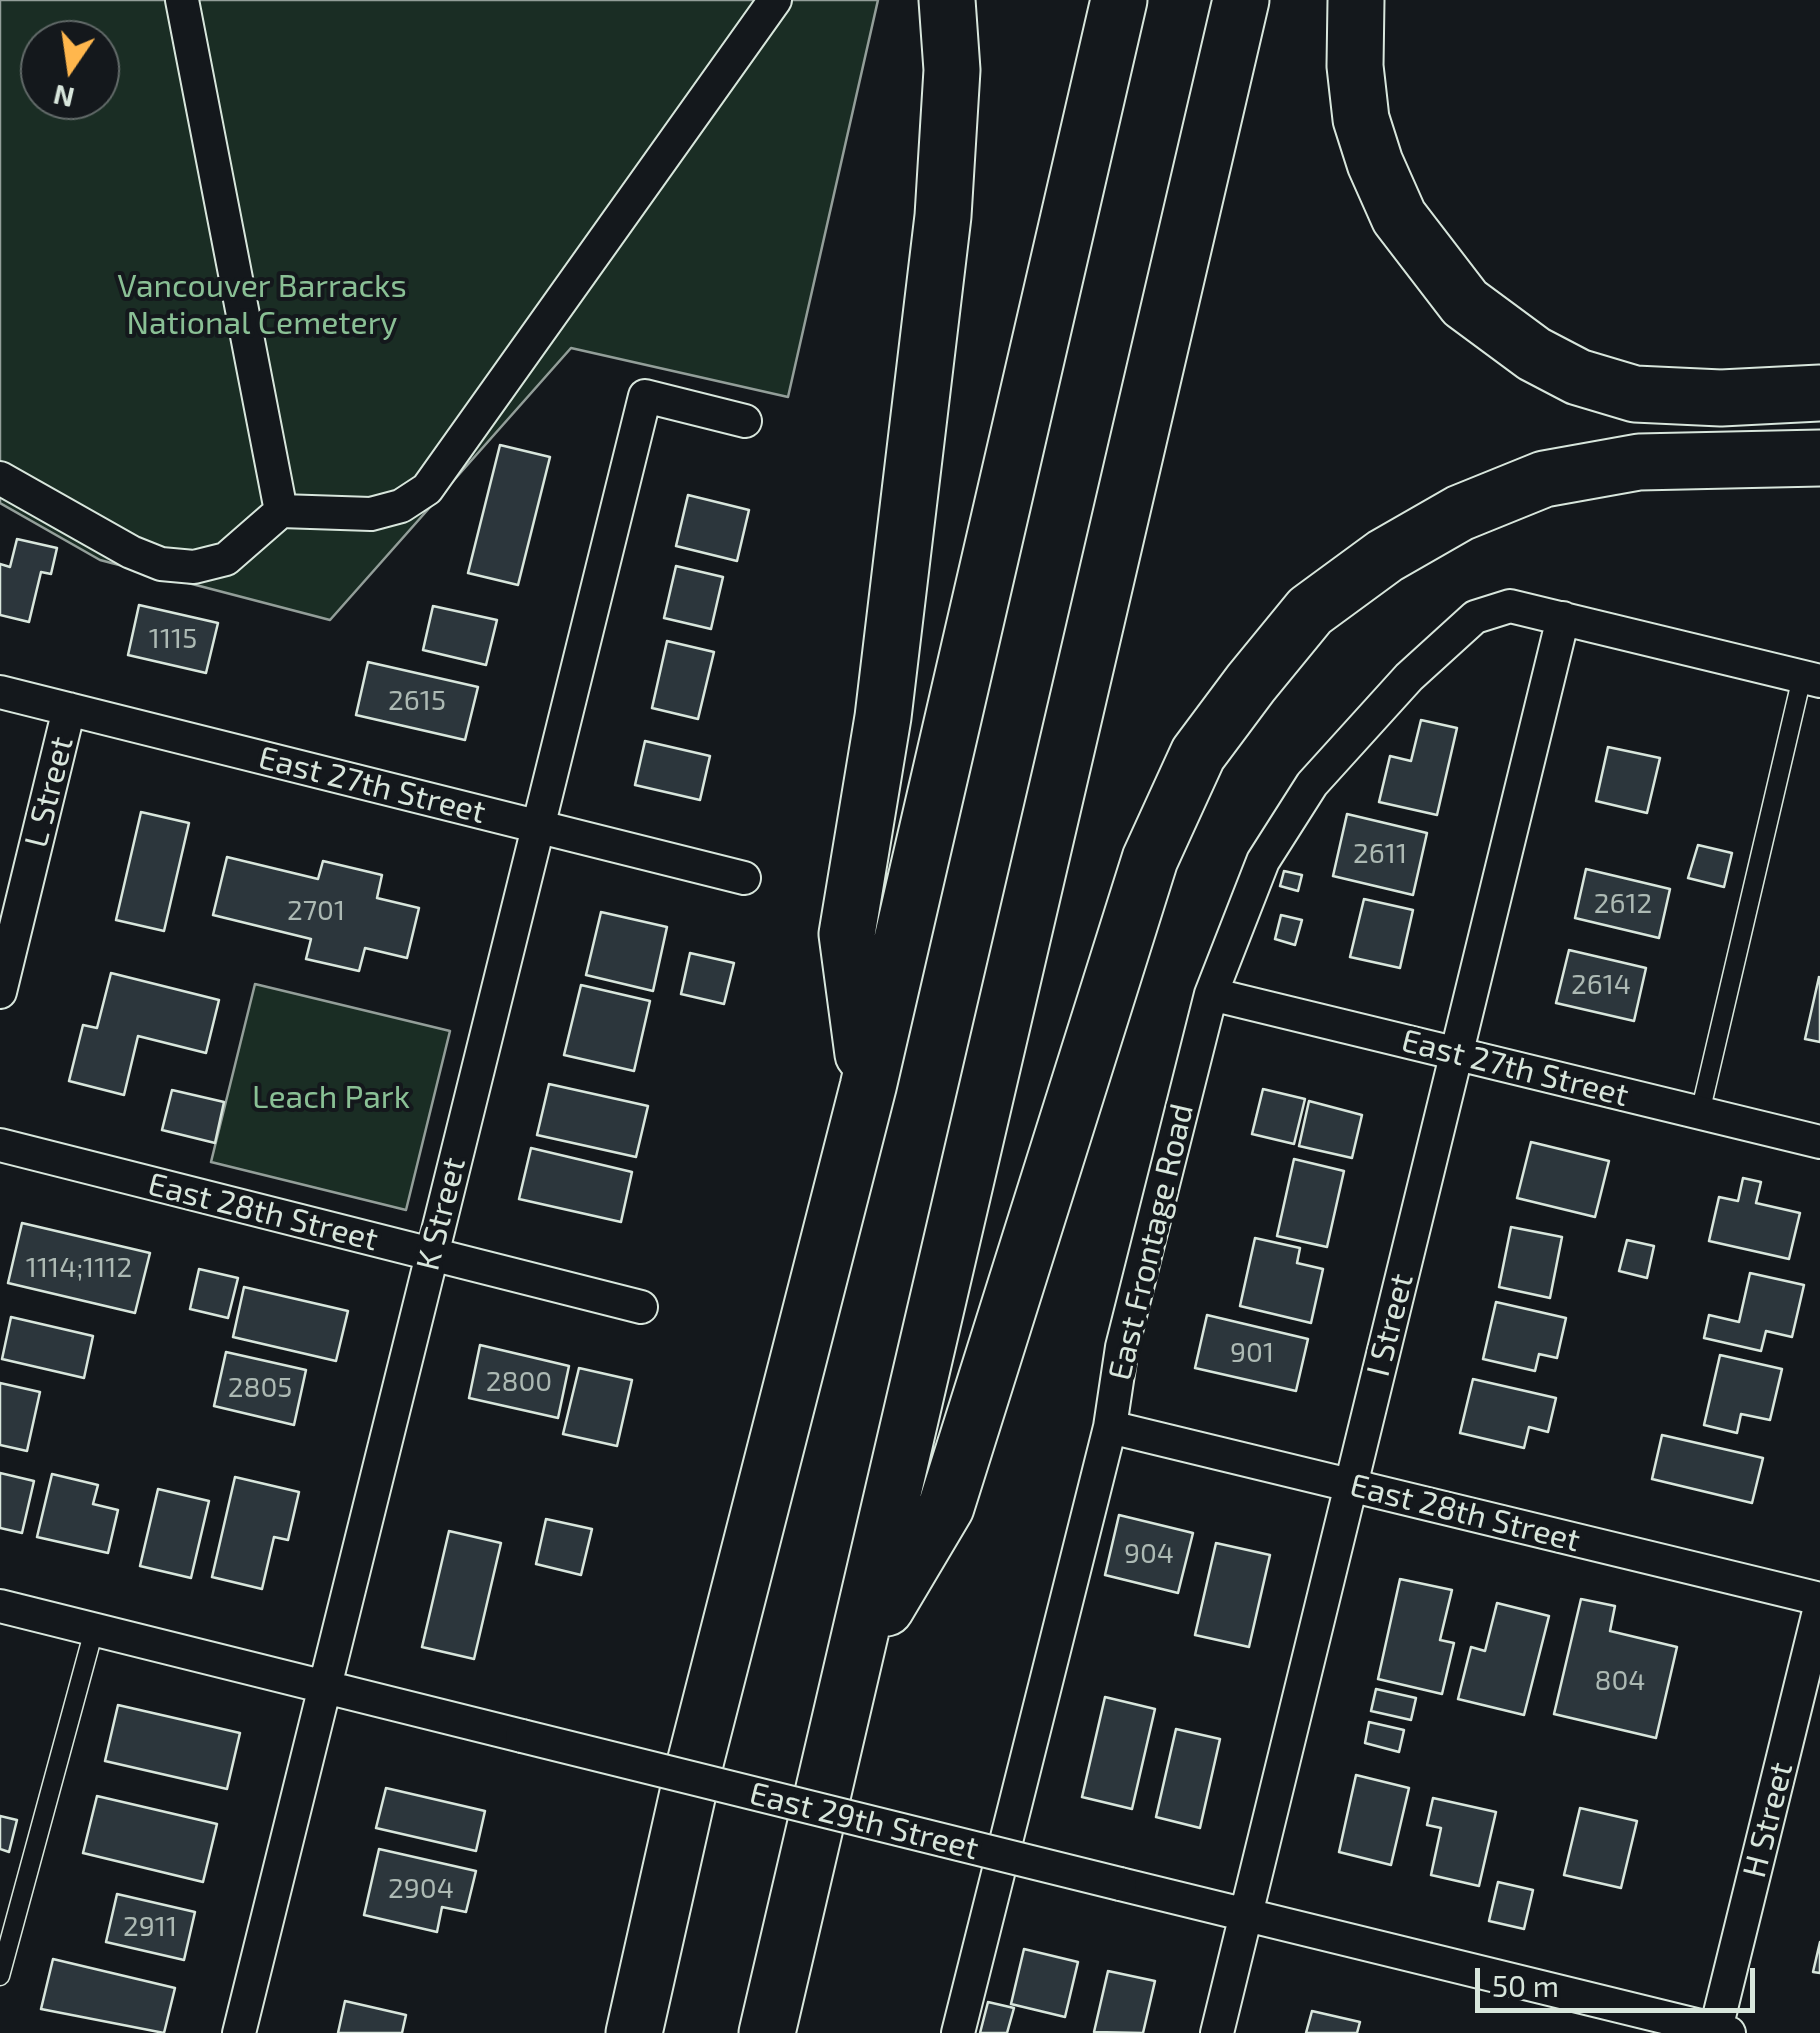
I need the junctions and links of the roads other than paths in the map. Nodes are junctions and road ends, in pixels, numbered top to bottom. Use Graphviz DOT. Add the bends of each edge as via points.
graph roads {
  1 [pos="182,0"];
  2 [pos="775,0"];
  3 [pos="947,0"];
  4 [pos="1118,0"];
  5 [pos="1241,0"];
  6 [pos="1356,0"];
  7 [pos="1820,361"];
  8 [pos="1820,393"];
  9 [pos="1721,398"];
  10 [pos="745,422"];
  11 [pos="1756,457"];
  12 [pos="1820,458"];
  13 [pos="1820,474"];
  14 [pos="0,478"];
  15 [pos="281,511"];
  16 [pos="1563,618"];
  17 [pos="1811,679"];
  18 [pos="0,692"];
  19 [pos="69,709"];
  20 [pos="538,826"];
  21 [pos="744,878"];
  22 [pos="0,992"];
  23 [pos="1211,994"];
  24 [pos="1456,1054"];
  25 [pos="868,1087"];
  26 [pos="1700,1113"];
  27 [pos="1820,1142"];
  28 [pos="0,1145"];
  29 [pos="431,1254"];
  30 [pos="642,1308"];
  31 [pos="1110,1427"];
  32 [pos="1351,1486"];
  33 [pos="1820,1599"];
  34 [pos="0,1606"];
  35 [pos="1820,1607"];
  36 [pos="94,1630"];
  37 [pos="858,1654"];
  38 [pos="324,1687"];
  39 [pos="1246,1915"];
  40 [pos="0,1976"];
  41 [pos="1720,2032"];
  42 [pos="239,2033"];
  43 [pos="634,2033"];
  44 [pos="767,2033"];
  45 [pos="958,2033"];
  46 [pos="1218,2033"];
  1 -- 15 [label="street"];
  2 -- 15 [label="street" via="427,488 401,506 372,514"];
  3 -- 25 [label="highway" via="952,70 943,216 883,716 847,934"];
  4 -- 25 [label="highway"];
  5 -- 37 [label="highway"];
  6 -- 9 [label="highway" via="1361,119 1375,163 1399,217 1465,302 1534,354 1578,377 1634,394"];
  7 -- 9 [label="highway"];
  8 -- 9 [label="highway"];
  10 -- 20 [label="street, K Street" via="645,396"];
  11 -- 12 [label="highway"];
  11 -- 13 [label="highway"];
  11 -- 37 [label="highway" via="1640,462 1544,480 1460,513 1385,556 1310,611 1250,682 1198,754 1150,860 946,1507"];
  14 -- 15 [label="street" via="161,564 194,566 226,558"];
  16 -- 17 [label="street, East Frontage Road"];
  16 -- 23 [label="street, East Frontage Road" via="1510,606 1474,617 1409,677 1312,784 1263,861"];
  16 -- 24 [label="street, I Street"];
  17 -- 26 [label="lane"];
  18 -- 19 [label="street, East 27th Street"];
  19 -- 20 [label="street, East 27th Street"];
  19 -- 22 [label="street, L Street"];
  20 -- 21 [label="street, East 27th Street"];
  20 -- 29 [label="street, K Street"];
  23 -- 24 [label="street, East 27th Street"];
  23 -- 31 [label="street, East Frontage Road" via="1122,1347"];
  24 -- 26 [label="street, East 27th Street"];
  24 -- 32 [label="street, I Street"];
  25 -- 43 [label="highway" via="692,1775"];
  26 -- 27 [label="street, East 27th Street"];
  28 -- 29 [label="street, East 28th Street"];
  29 -- 30 [label="street, East 28th Street"];
  29 -- 38 [label="street, K Street"];
  31 -- 32 [label="street, East 28th Street"];
  31 -- 45 [label="street, East Frontage Road"];
  32 -- 33 [label="street, East 28th Street"];
  32 -- 39 [label="street, I Street"];
  34 -- 36 [label="street, East 29th Street"];
  35 -- 41 [label="street, H Street"];
  36 -- 38 [label="street, East 29th Street"];
  36 -- 40 [label="lane"];
  37 -- 44 [label="highway"];
  38 -- 39 [label="street, East 29th Street, bridge"];
  38 -- 42 [label="street, K Street"];
  39 -- 41 [label="street, East 29th Street"];
  39 -- 46 [label="street, I Street"];
}
